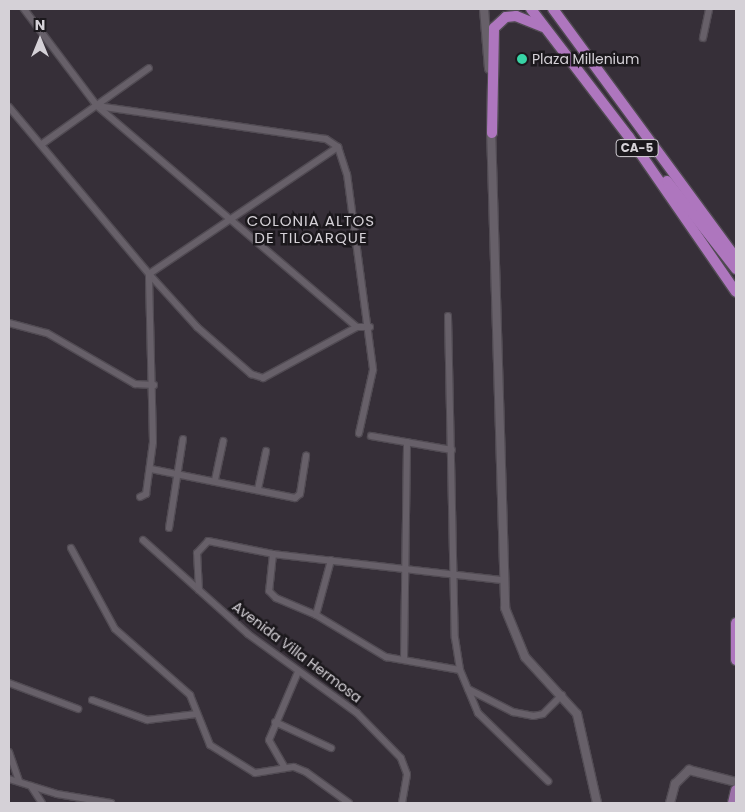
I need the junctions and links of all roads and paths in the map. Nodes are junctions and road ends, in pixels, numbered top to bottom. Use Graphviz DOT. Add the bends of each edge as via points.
graph roads {
  1 [pos="24,9"];
  2 [pos="484,9"];
  3 [pos="531,9"];
  4 [pos="553,9"];
  5 [pos="710,9"];
  6 [pos="546,28"];
  7 [pos="703,38"];
  8 [pos="149,68"];
  9 [pos="96,105"];
  10 [pos="9,107"];
  11 [pos="492,133"];
  12 [pos="42,144"];
  13 [pos="338,147"];
  14 [pos="640,154"];
  15 [pos="234,221"];
  16 [pos="712,224"];
  17 [pos="736,244"];
  18 [pos="736,258"];
  19 [pos="736,269"];
  20 [pos="149,274"];
  21 [pos="736,292"];
  22 [pos="448,316"];
  23 [pos="9,323"];
  24 [pos="357,327"];
  25 [pos="370,327"];
  26 [pos="154,385"];
  27 [pos="359,433"];
  28 [pos="372,436"];
  29 [pos="182,439"];
  30 [pos="223,441"];
  31 [pos="406,442"];
  32 [pos="452,450"];
  33 [pos="266,451"];
  34 [pos="306,455"];
  35 [pos="151,469"];
  36 [pos="175,471"];
  37 [pos="215,480"];
  38 [pos="258,489"];
  39 [pos="140,497"];
  40 [pos="169,528"];
  41 [pos="143,540"];
  42 [pos="70,548"];
  43 [pos="273,554"];
  44 [pos="331,560"];
  45 [pos="403,566"];
  46 [pos="453,572"];
  47 [pos="501,580"];
  48 [pos="199,590"];
  49 [pos="316,615"];
  50 [pos="736,623"];
  51 [pos="404,660"];
  52 [pos="736,660"];
  53 [pos="460,670"];
  54 [pos="298,672"];
  55 [pos="9,683"];
  56 [pos="468,689"];
  57 [pos="562,695"];
  58 [pos="92,700"];
  59 [pos="78,708"];
  60 [pos="196,714"];
  61 [pos="275,722"];
  62 [pos="331,748"];
  63 [pos="9,752"];
  64 [pos="285,768"];
  65 [pos="9,779"];
  66 [pos="19,781"];
  67 [pos="548,781"];
  68 [pos="736,782"];
  69 [pos="30,785"];
  70 [pos="736,790"];
  71 [pos="42,803"];
  72 [pos="111,803"];
  73 [pos="349,803"];
  74 [pos="402,803"];
  75 [pos="597,803"];
  76 [pos="670,803"];
  77 [pos="732,803"];
  1 -- 9 [label="street"];
  2 -- 11 [label="street"];
  3 -- 6 [label="highway, CA-5"];
  4 -- 16 [label="highway, CA-5"];
  5 -- 7 [label="street"];
  6 -- 11 [label="highway" via="516,16 506,17 494,28"];
  6 -- 14 [label="highway, CA-5"];
  8 -- 9 [label="street"];
  9 -- 12 [label="street"];
  9 -- 13 [label="street" via="326,139"];
  9 -- 15 [label="street"];
  10 -- 12 [label="street"];
  11 -- 47 [label="street"];
  12 -- 20 [label="street"];
  13 -- 15 [label="street"];
  13 -- 25 [label="street" via="347,174"];
  14 -- 19 [label="highway" via="651,161"];
  14 -- 21 [label="highway, CA-5"];
  15 -- 20 [label="street"];
  15 -- 24 [label="street"];
  16 -- 17 [label="highway"];
  16 -- 18 [label="highway, CA-5"];
  20 -- 24 [label="street" via="197,327 258,377"];
  20 -- 26 [label="street"];
  22 -- 32 [label="street"];
  23 -- 26 [label="street" via="47,333 135,384"];
  24 -- 25 [label="street"];
  25 -- 27 [label="street" via="373,370"];
  26 -- 35 [label="street"];
  28 -- 31 [label="street"];
  29 -- 36 [label="street"];
  30 -- 37 [label="street"];
  31 -- 32 [label="street"];
  31 -- 45 [label="street"];
  32 -- 46 [label="street"];
  33 -- 38 [label="street"];
  34 -- 38 [label="street" via="298,498"];
  35 -- 36 [label="street"];
  35 -- 39 [label="street" via="146,494"];
  36 -- 37 [label="street"];
  36 -- 40 [label="street"];
  37 -- 38 [label="street"];
  41 -- 48 [label="street, Avenida Villa Hermosa"];
  42 -- 60 [label="street" via="115,629 190,695"];
  43 -- 44 [label="street"];
  43 -- 48 [label="street" via="204,543 195,562"];
  43 -- 49 [label="street" via="271,594"];
  44 -- 45 [label="street"];
  44 -- 49 [label="street"];
  45 -- 46 [label="street"];
  45 -- 51 [label="street"];
  46 -- 47 [label="street"];
  46 -- 53 [label="street"];
  47 -- 57 [label="street" via="507,619 518,644 534,668"];
  48 -- 54 [label="street, Avenida Villa Hermosa"];
  49 -- 51 [label="street" via="369,649"];
  50 -- 52 [label="highway"];
  51 -- 53 [label="street"];
  53 -- 56 [label="street"];
  54 -- 61 [label="street"];
  54 -- 74 [label="street, Avenida Villa Hermosa" via="357,713 401,758 407,774"];
  55 -- 59 [label="street"];
  56 -- 57 [label="street" via="513,712 533,716 543,714"];
  56 -- 67 [label="street" via="478,714"];
  57 -- 75 [label="street" via="583,728"];
  58 -- 60 [label="street" via="147,720"];
  60 -- 64 [label="street" via="210,745 239,764 255,773"];
  61 -- 62 [label="street"];
  61 -- 64 [label="street" via="269,740"];
  63 -- 66 [label="street"];
  64 -- 73 [label="street" via="306,772"];
  65 -- 66 [label="street"];
  66 -- 69 [label="street"];
  68 -- 76 [label="street" via="689,770 674,784"];
  69 -- 71 [label="street"];
  69 -- 72 [label="street"];
  70 -- 77 [label="main road"];
}
